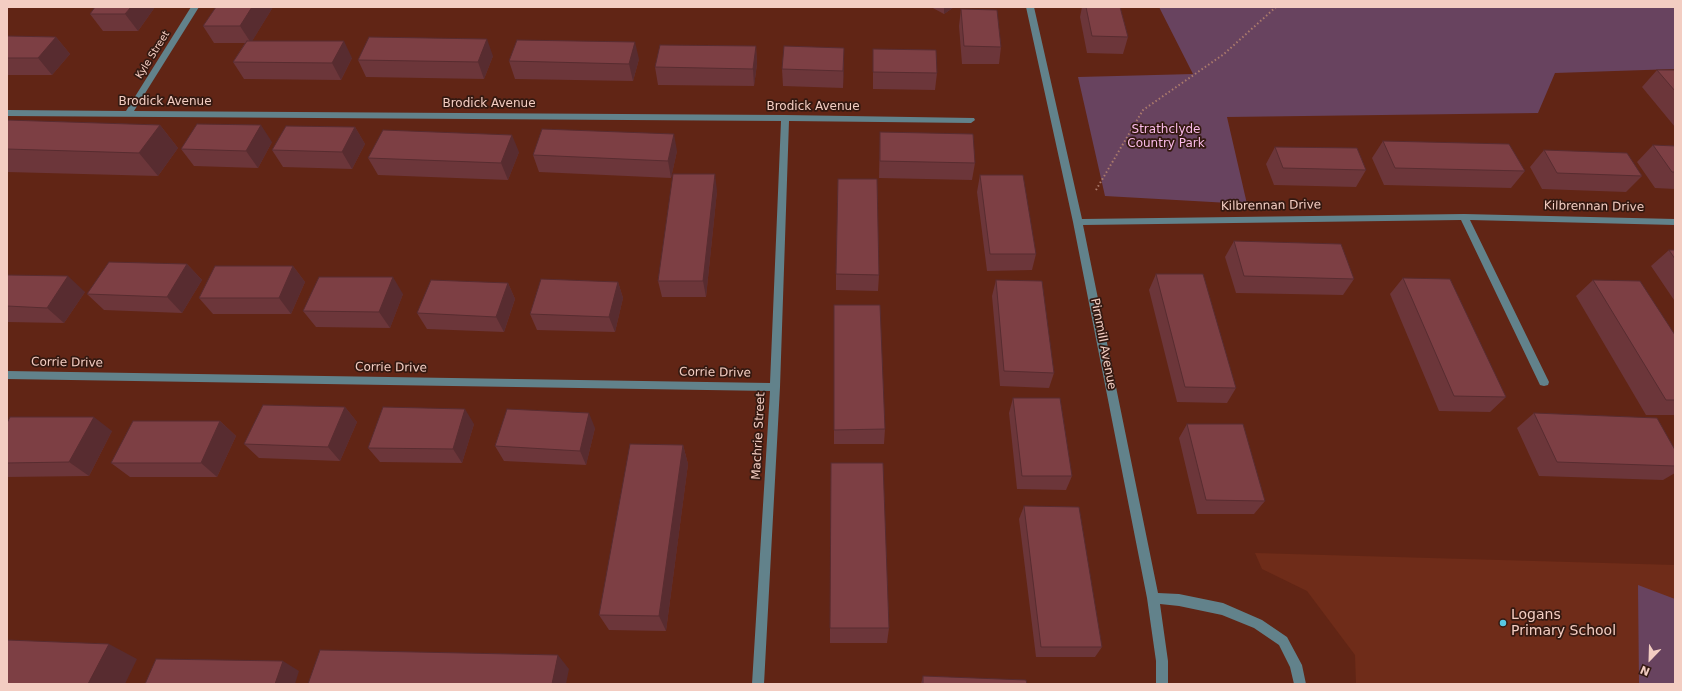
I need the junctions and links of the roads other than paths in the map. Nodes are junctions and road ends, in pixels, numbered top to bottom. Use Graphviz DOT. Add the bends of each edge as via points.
graph roads {
  1 [pos="195,7"];
  2 [pos="1030,7"];
  3 [pos="7,113"];
  4 [pos="128,114"];
  5 [pos="785,118"];
  6 [pos="971,120"];
  7 [pos="1464,217"];
  8 [pos="1078,222"];
  9 [pos="1675,222"];
  10 [pos="7,375"];
  11 [pos="1544,382"];
  12 [pos="774,388"];
  13 [pos="1153,598"];
  14 [pos="758,684"];
  15 [pos="1162,684"];
  16 [pos="1300,684"];
  1 -- 4 [label="street, Kyle Street"];
  2 -- 8 [label="street, Pirnmill Avenue"];
  3 -- 4 [label="street, Brodick Avenue"];
  4 -- 5 [label="street, Brodick Avenue"];
  5 -- 6 [label="street, Brodick Avenue"];
  5 -- 12 [label="street, Machrie Street"];
  7 -- 8 [label="street, Kilbrennan Drive"];
  7 -- 9 [label="street, Kilbrennan Drive"];
  7 -- 11 [label="street"];
  8 -- 13 [label="street, Pirnmill Avenue"];
  10 -- 12 [label="street, Corrie Drive"];
  12 -- 14 [label="street, Machrie Street"];
  13 -- 15 [label="street, Pirnmill Avenue" via="1162,661"];
  13 -- 16 [label="street" via="1179,600 1222,609 1258,624 1283,641 1296,665"];
}
